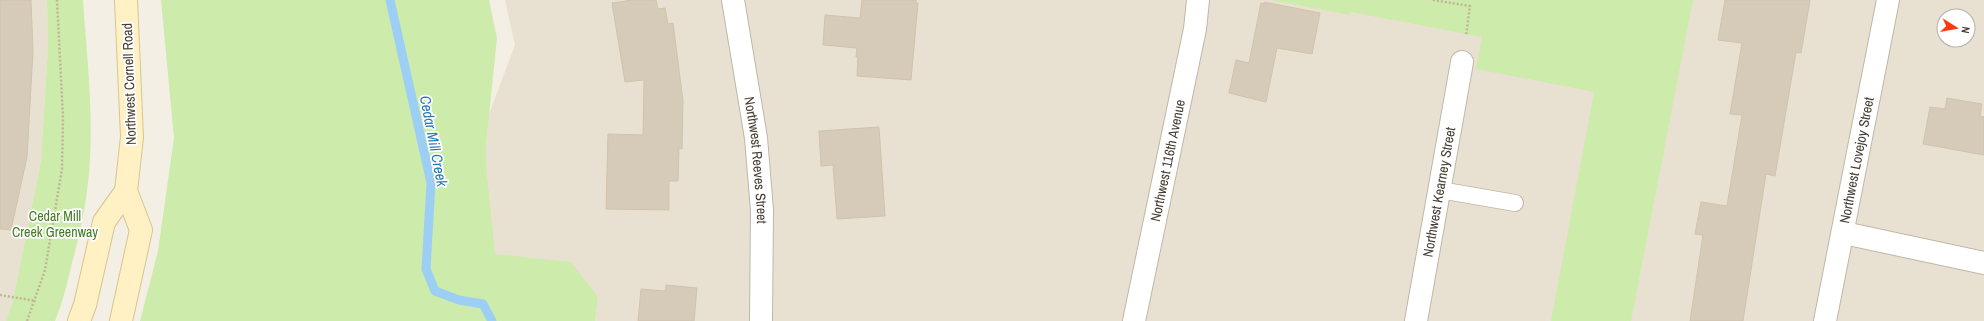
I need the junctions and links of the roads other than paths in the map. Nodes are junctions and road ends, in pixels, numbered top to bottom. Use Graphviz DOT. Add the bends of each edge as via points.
graph roads {
  1 [pos="126,0"];
  2 [pos="734,0"];
  3 [pos="1198,0"];
  4 [pos="1888,0"];
  5 [pos="1462,62"];
  6 [pos="1440,190"];
  7 [pos="126,192"];
  8 [pos="1514,204"];
  9 [pos="1844,233"];
  10 [pos="1984,263"];
  11 [pos="79,321"];
  12 [pos="122,321"];
  13 [pos="761,321"];
  14 [pos="1134,321"];
  15 [pos="1416,321"];
  16 [pos="1826,321"];
  1 -- 7 [label="main road, Northwest Cornell Road" via="132,137"];
  2 -- 13 [label="street, Northwest Reeves Street" via="756,138 762,203"];
  3 -- 14 [label="street, Northwest 116th Avenue" via="1195,29"];
  4 -- 9 [label="street, Northwest Lovejoy Street"];
  5 -- 6 [label="street, Northwest Kearney Street"];
  6 -- 8 [label="lane"];
  6 -- 15 [label="street, Northwest Kearney Street"];
  7 -- 11 [label="main road" via="104,222"];
  7 -- 12 [label="main road, Northwest Cornell Road" via="141,230"];
  9 -- 10 [label="street"];
  9 -- 16 [label="street, Northwest Lovejoy Street"];
}
